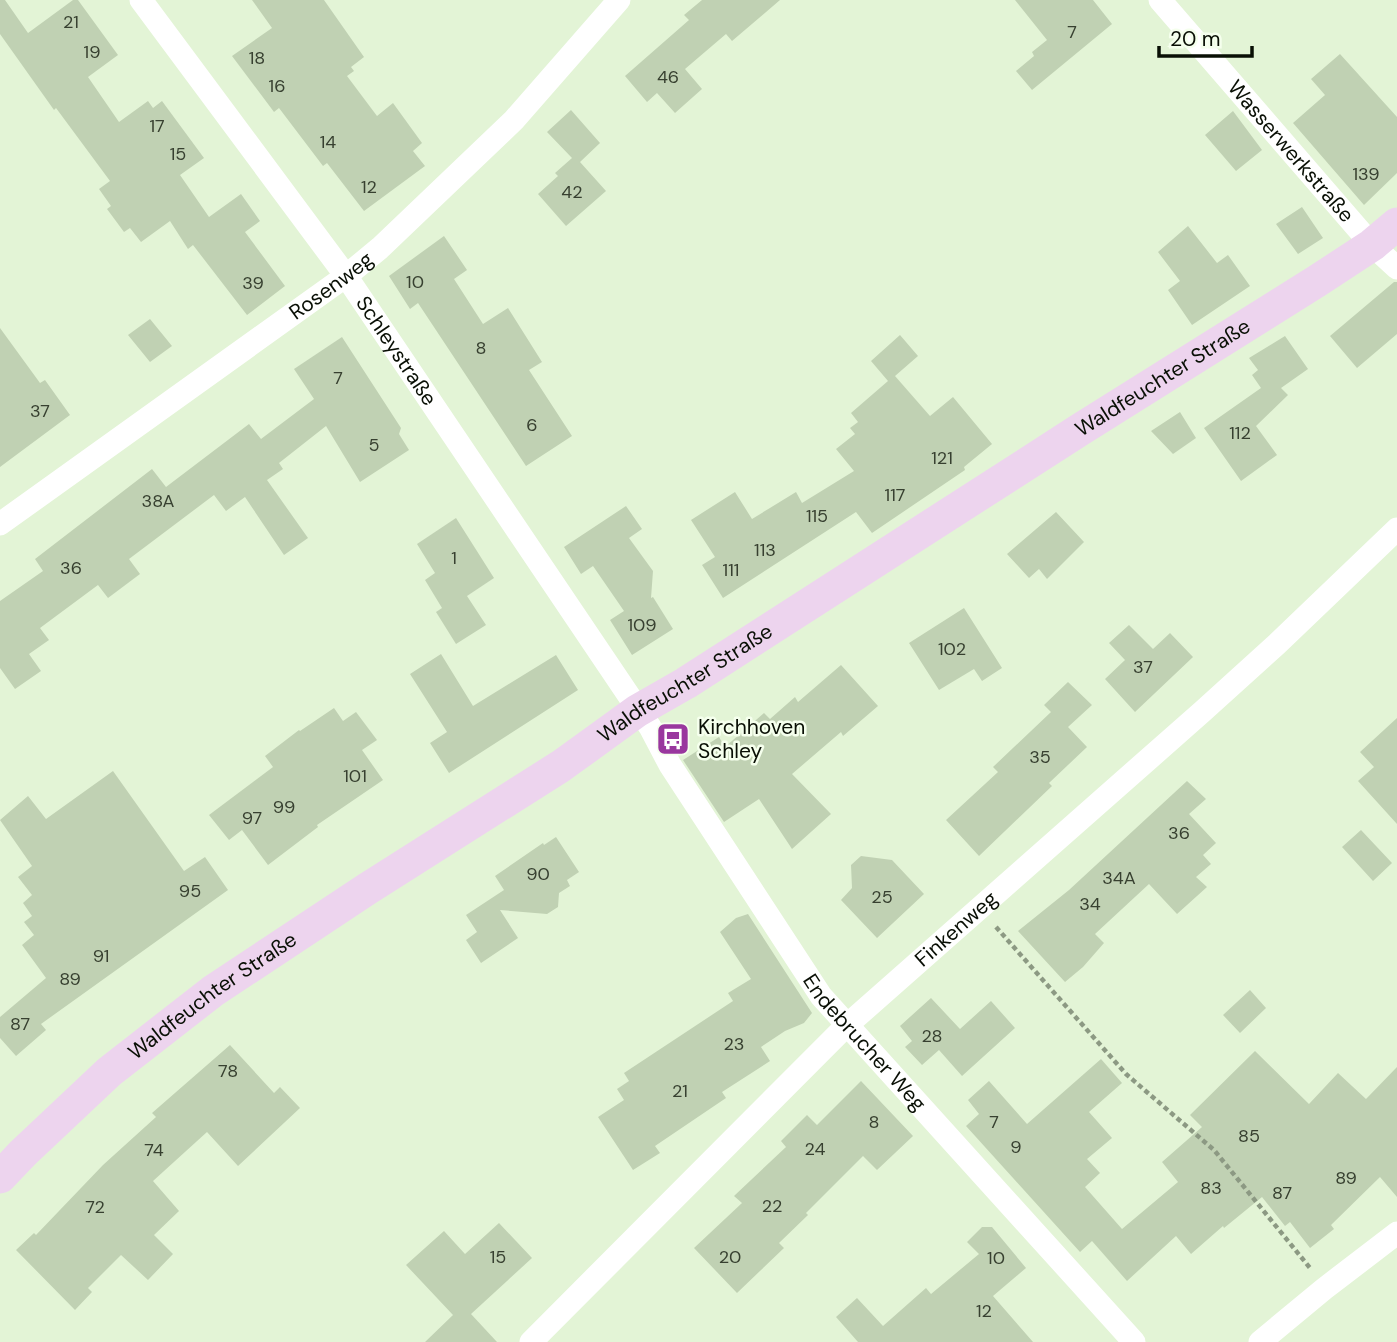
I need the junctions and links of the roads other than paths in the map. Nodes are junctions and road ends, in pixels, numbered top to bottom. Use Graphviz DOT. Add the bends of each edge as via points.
graph roads {
  1 [pos="141,0"];
  2 [pos="620,0"];
  3 [pos="1160,0"];
  4 [pos="1385,234"];
  5 [pos="1397,268"];
  6 [pos="346,276"];
  7 [pos="0,523"];
  8 [pos="1397,529"];
  9 [pos="637,711"];
  10 [pos="846,1026"];
  11 [pos="0,1177"];
  12 [pos="1397,1233"];
  13 [pos="530,1342"];
  14 [pos="1134,1342"];
  15 [pos="1260,1342"];
  1 -- 6 [label="street, Schleystraße"];
  2 -- 6 [label="street, Rosenweg" via="514,120"];
  3 -- 4 [label="street, Wasserwerkstraße"];
  4 -- 5 [label="street, Wasserwerkstraße"];
  4 -- 9 [label="street, Waldfeuchter Straße"];
  6 -- 7 [label="street, Rosenweg"];
  6 -- 9 [label="street, Schleystraße"];
  8 -- 10 [label="street, Finkenweg" via="1277,644"];
  9 -- 10 [label="street, Endebrucher Weg" via="821,996"];
  9 -- 11 [label="street, Waldfeuchter Straße" via="561,766 214,990 109,1072"];
  10 -- 13 [label="street, Finkenweg"];
  10 -- 14 [label="street, Endebrucher Weg"];
  12 -- 15 [label="street"];
}
